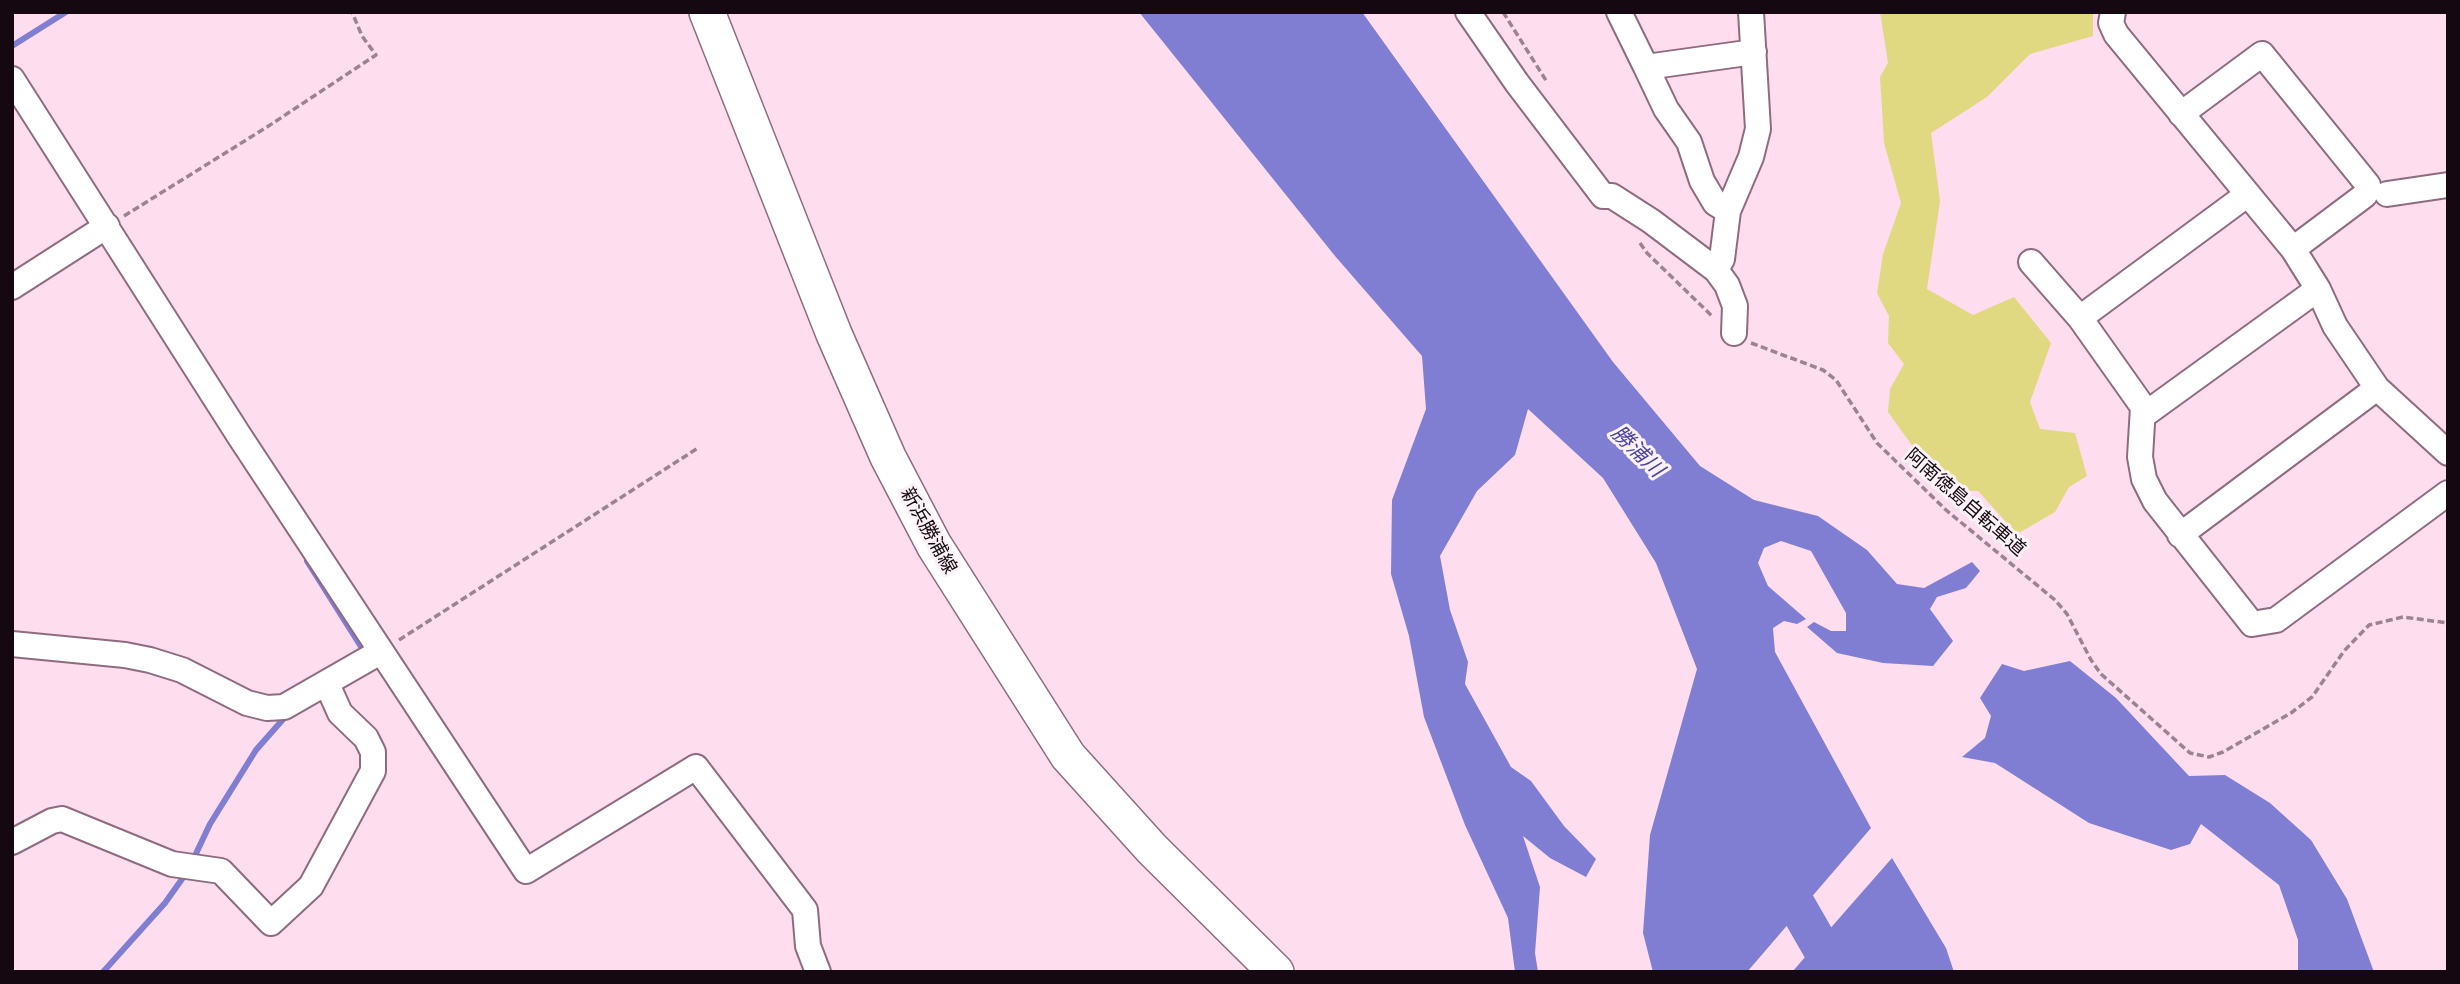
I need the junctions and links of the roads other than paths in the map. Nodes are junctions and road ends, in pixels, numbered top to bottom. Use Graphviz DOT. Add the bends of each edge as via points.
graph roads {
  1 [pos="707,12"];
  2 [pos="1468,12"];
  3 [pos="1619,12"];
  4 [pos="1751,12"];
  5 [pos="2113,12"];
  6 [pos="1754,52"];
  7 [pos="1646,67"];
  8 [pos="12,79"];
  9 [pos="2181,114"];
  10 [pos="2448,185"];
  11 [pos="2248,194"];
  12 [pos="2387,194"];
  13 [pos="1727,211"];
  14 [pos="107,226"];
  15 [pos="2293,249"];
  16 [pos="2031,262"];
  17 [pos="1716,270"];
  18 [pos="12,287"];
  19 [pos="2319,289"];
  20 [pos="2080,318"];
  21 [pos="1734,333"];
  22 [pos="2377,388"];
  23 [pos="2144,415"];
  24 [pos="2448,453"];
  25 [pos="2448,493"];
  26 [pos="2180,535"];
  27 [pos="12,644"];
  28 [pos="380,652"];
  29 [pos="327,684"];
  30 [pos="12,842"];
  31 [pos="818,972"];
  32 [pos="1276,972"];
  1 -- 32 [label="main road, 新浜勝浦線" via="834,334 888,457 934,545 1068,756 1152,849"];
  2 -- 17 [label="street" via="1603,196 1612,196 1631,208"];
  3 -- 7 [label="street"];
  4 -- 6 [label="street"];
  5 -- 9 [label="street" via="2116,34"];
  6 -- 7 [label="street"];
  6 -- 13 [label="street" via="1758,129"];
  7 -- 13 [label="street" via="1689,142 1702,181 1715,203"];
  8 -- 14 [label="street"];
  9 -- 11 [label="street"];
  9 -- 15 [label="street" via="2262,54 2368,185 2365,195"];
  10 -- 12 [label="street"];
  11 -- 15 [label="street"];
  11 -- 20 [label="street"];
  13 -- 17 [label="street" via="1722,258"];
  14 -- 18 [label="street"];
  14 -- 28 [label="street"];
  15 -- 19 [label="street"];
  16 -- 20 [label="street"];
  17 -- 21 [label="street" via="1735,306"];
  19 -- 22 [label="street" via="2335,326"];
  19 -- 23 [label="street"];
  20 -- 23 [label="street" via="2138,396"];
  22 -- 24 [label="street"];
  22 -- 26 [label="street"];
  23 -- 26 [label="street" via="2140,432 2144,479"];
  25 -- 26 [label="street" via="2276,620 2252,624"];
  27 -- 29 [label="street" via="150,660 267,708 284,707"];
  28 -- 29 [label="street"];
  28 -- 31 [label="street" via="526,871 696,767 804,910 808,946"];
  29 -- 30 [label="street" via="340,713 370,745 373,771 311,886 271,923 221,871 173,863 62,819"];
}
